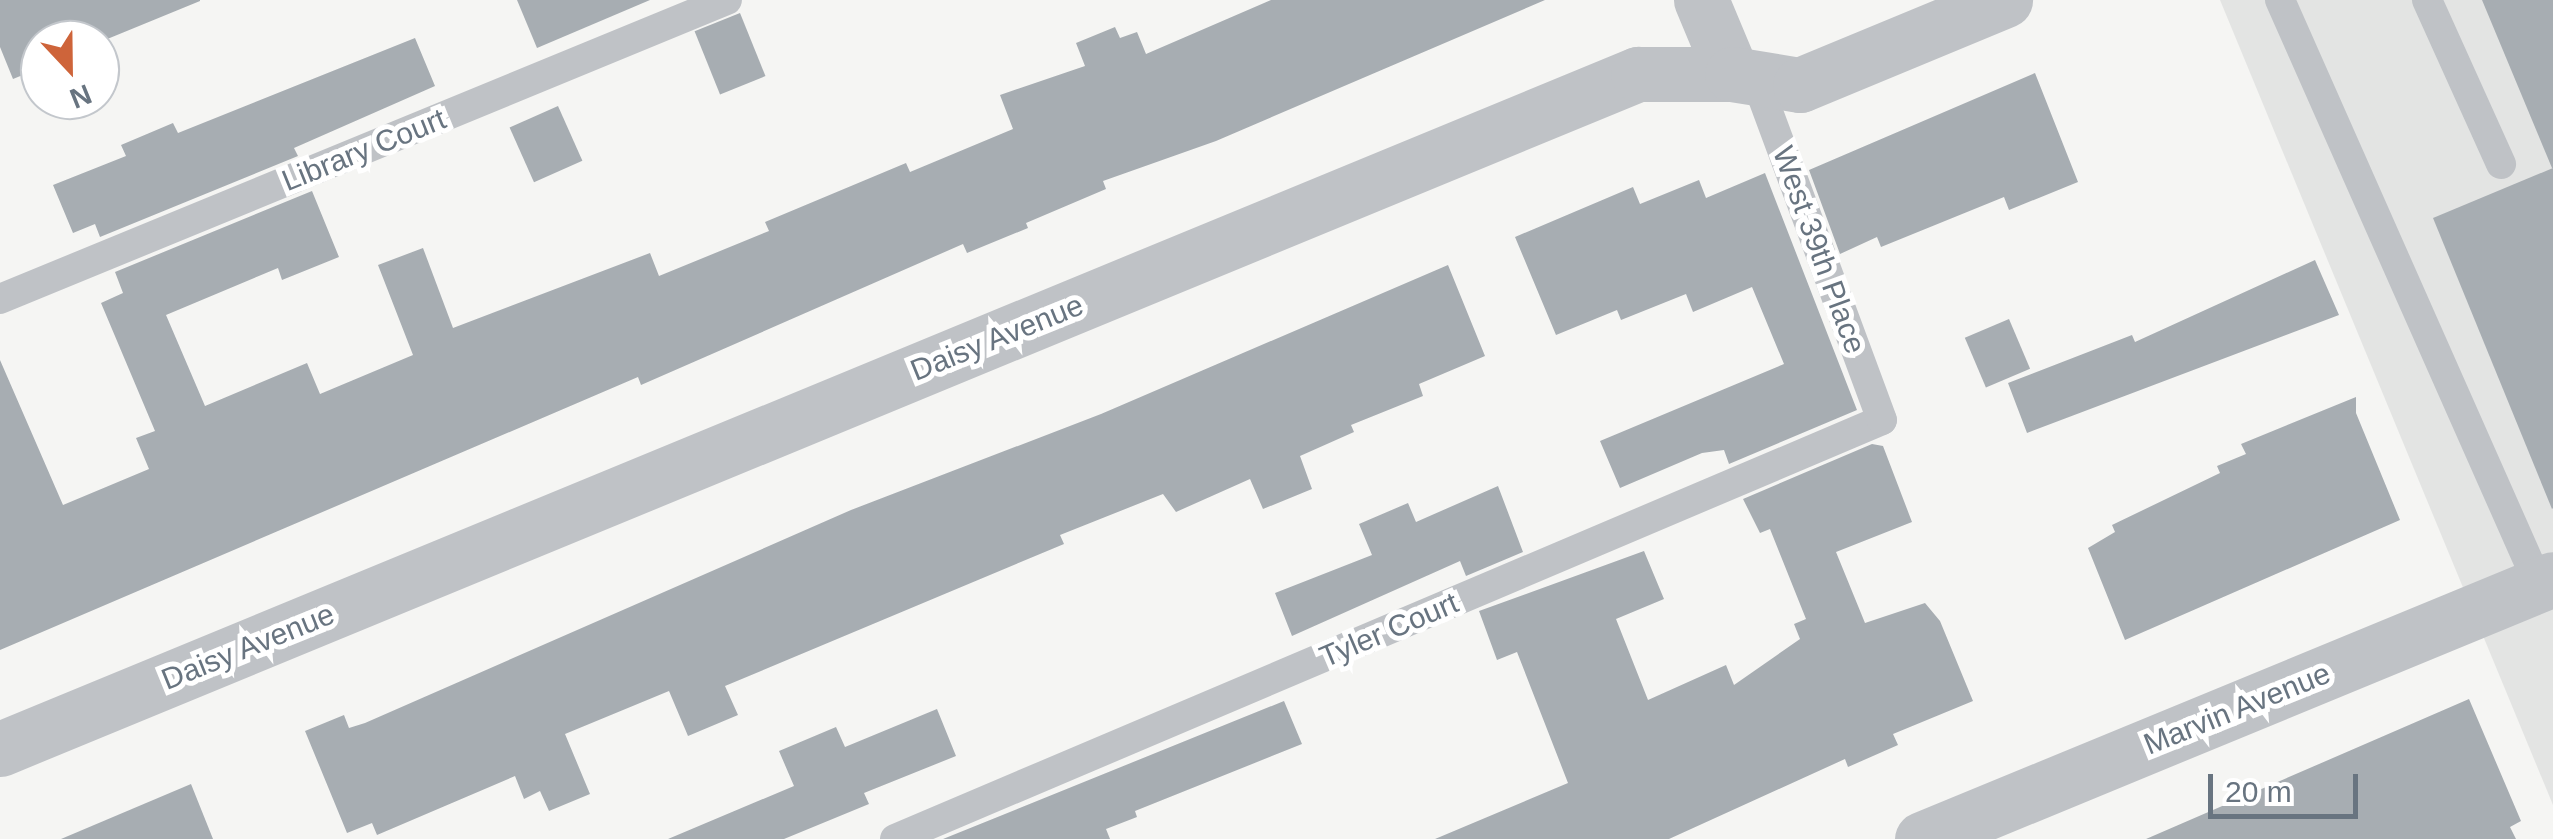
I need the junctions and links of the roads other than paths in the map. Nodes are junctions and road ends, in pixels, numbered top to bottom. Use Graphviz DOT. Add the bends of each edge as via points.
graph roads {
  1 [pos="727,0"];
  2 [pos="1701,0"];
  3 [pos="2005,0"];
  4 [pos="2280,0"];
  5 [pos="2426,0"];
  6 [pos="1744,77"];
  7 [pos="2501,164"];
  8 [pos="0,299"];
  9 [pos="1882,420"];
  10 [pos="2546,582"];
  11 [pos="0,749"];
  12 [pos="895,839"];
  13 [pos="1922,839"];
  1 -- 8 [label="lane, Library Court"];
  2 -- 6 [label="street, West 39th Place"];
  3 -- 6 [label="street, Daisy Avenue" via="1800,85"];
  4 -- 10 [label="lane"];
  5 -- 7 [label="lane"];
  6 -- 9 [label="lane, West 39th Place"];
  6 -- 11 [label="street, Daisy Avenue" via="1638,74"];
  9 -- 12 [label="lane, Tyler Court"];
  10 -- 13 [label="street, Marvin Avenue"];
}
